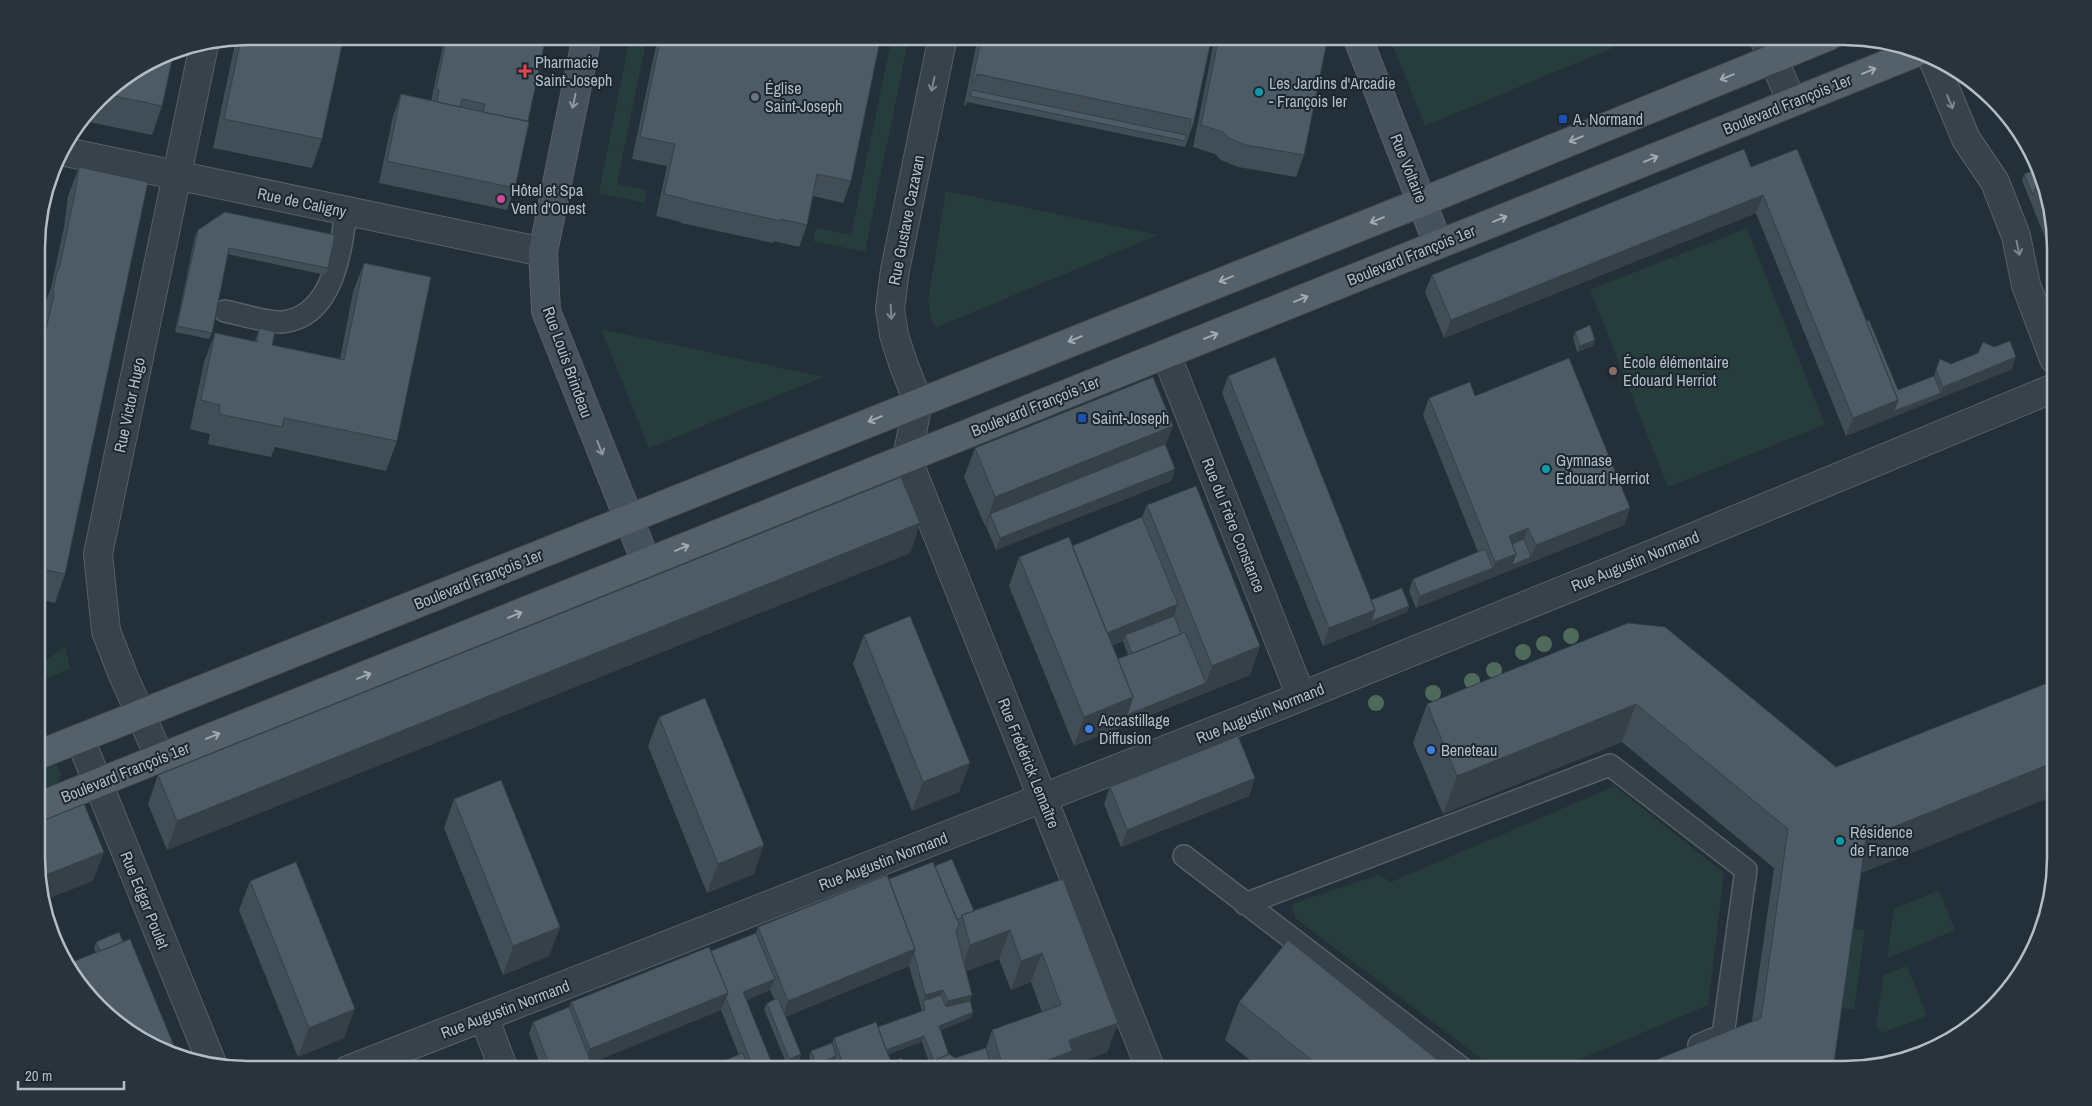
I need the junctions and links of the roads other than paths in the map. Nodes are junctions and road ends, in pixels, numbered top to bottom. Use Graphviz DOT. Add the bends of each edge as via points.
graph roads {
  1 [pos="585,45"];
  2 [pos="941,45"];
  3 [pos="1361,45"];
  4 [pos="1782,45"];
  5 [pos="1767,48"];
  6 [pos="203,50"];
  7 [pos="1908,56"];
  8 [pos="1936,67"];
  9 [pos="1792,102"];
  10 [pos="69,153"];
  11 [pos="177,175"];
  12 [pos="1422,202"];
  13 [pos="346,211"];
  14 [pos="1438,244"];
  15 [pos="543,252"];
  16 [pos="225,311"];
  17 [pos="2047,340"];
  18 [pos="1166,354"];
  19 [pos="2047,391"];
  20 [pos="918,402"];
  21 [pos="907,458"];
  22 [pos="628,519"];
  23 [pos="646,562"];
  24 [pos="1301,696"];
  25 [pos="142,714"];
  26 [pos="80,739"];
  27 [pos="45,752"];
  28 [pos="160,758"];
  29 [pos="98,783"];
  30 [pos="1043,799"];
  31 [pos="45,803"];
  32 [pos="1184,856"];
  33 [pos="1245,904"];
  34 [pos="484,1017"];
  35 [pos="1681,1052"];
  36 [pos="209,1057"];
  37 [pos="371,1061"];
  38 [pos="501,1061"];
  39 [pos="1147,1061"];
  40 [pos="1451,1061"];
  1 -- 15 [label="main road, Rue Louis Brindeau, one-way"];
  2 -- 20 [label="street, Rue Gustave Cazavan, one-way" via="895,270 890,309 894,335"];
  3 -- 12 [label="main road, Rue Voltaire"];
  4 -- 5 [label="main road, Boulevard François 1er"];
  5 -- 9 [label="street"];
  5 -- 12 [label="main road, Boulevard François 1er, one-way"];
  6 -- 11 [label="street, Rue Victor Hugo"];
  9 -- 7 [label="main road, Boulevard François 1er, one-way"];
  8 -- 17 [label="street, one-way" via="1966,139 1995,182 2016,236 2026,285"];
  14 -- 9 [label="main road, Boulevard François 1er, one-way"];
  10 -- 11 [label="street, Rue de Caligny"];
  11 -- 13 [label="street, Rue de Caligny"];
  11 -- 25 [label="street, Rue Victor Hugo" via="98,554 106,631"];
  12 -- 14 [label="main road, Rue Voltaire"];
  12 -- 20 [label="main road, Boulevard François 1er, one-way"];
  13 -- 15 [label="street, Rue de Caligny"];
  13 -- 16 [label="lane" via="342,248 336,267 316,306 302,318 280,322"];
  18 -- 14 [label="main road, Boulevard François 1er, one-way"];
  15 -- 22 [label="main road, Rue Louis Brindeau, one-way" via="546,311"];
  18 -- 21 [label="main road, Boulevard François 1er"];
  18 -- 24 [label="street, Rue du Frère Constance"];
  19 -- 24 [label="street, Rue Augustin Normand"];
  20 -- 21 [label="street"];
  20 -- 22 [label="main road, Boulevard François 1er, one-way"];
  23 -- 21 [label="main road, Boulevard François 1er, one-way"];
  21 -- 30 [label="street, Rue Frédérick Lemaître"];
  22 -- 23 [label="main road, Rue Louis Brindeau"];
  22 -- 25 [label="main road, Boulevard François 1er"];
  28 -- 23 [label="main road, Boulevard François 1er, one-way"];
  24 -- 30 [label="street, Rue Augustin Normand"];
  25 -- 26 [label="main road, Boulevard François 1er"];
  25 -- 28 [label="street, Rue Victor Hugo"];
  26 -- 27 [label="main road, Boulevard François 1er"];
  26 -- 29 [label="street, Rue Edgar Poulet"];
  28 -- 29 [label="main road, Boulevard François 1er"];
  29 -- 31 [label="main road, Boulevard François 1er"];
  29 -- 36 [label="street, Rue Edgar Poulet"];
  30 -- 34 [label="street, Rue Augustin Normand"];
  30 -- 39 [label="street, Rue Frédérick Lemaître"];
  32 -- 33 [label="lane"];
  33 -- 35 [label="lane" via="1610,765 1746,870 1723,1035"];
  33 -- 40 [label="lane"];
  34 -- 37 [label="street, Rue Augustin Normand"];
  34 -- 38 [label="street"];
}
